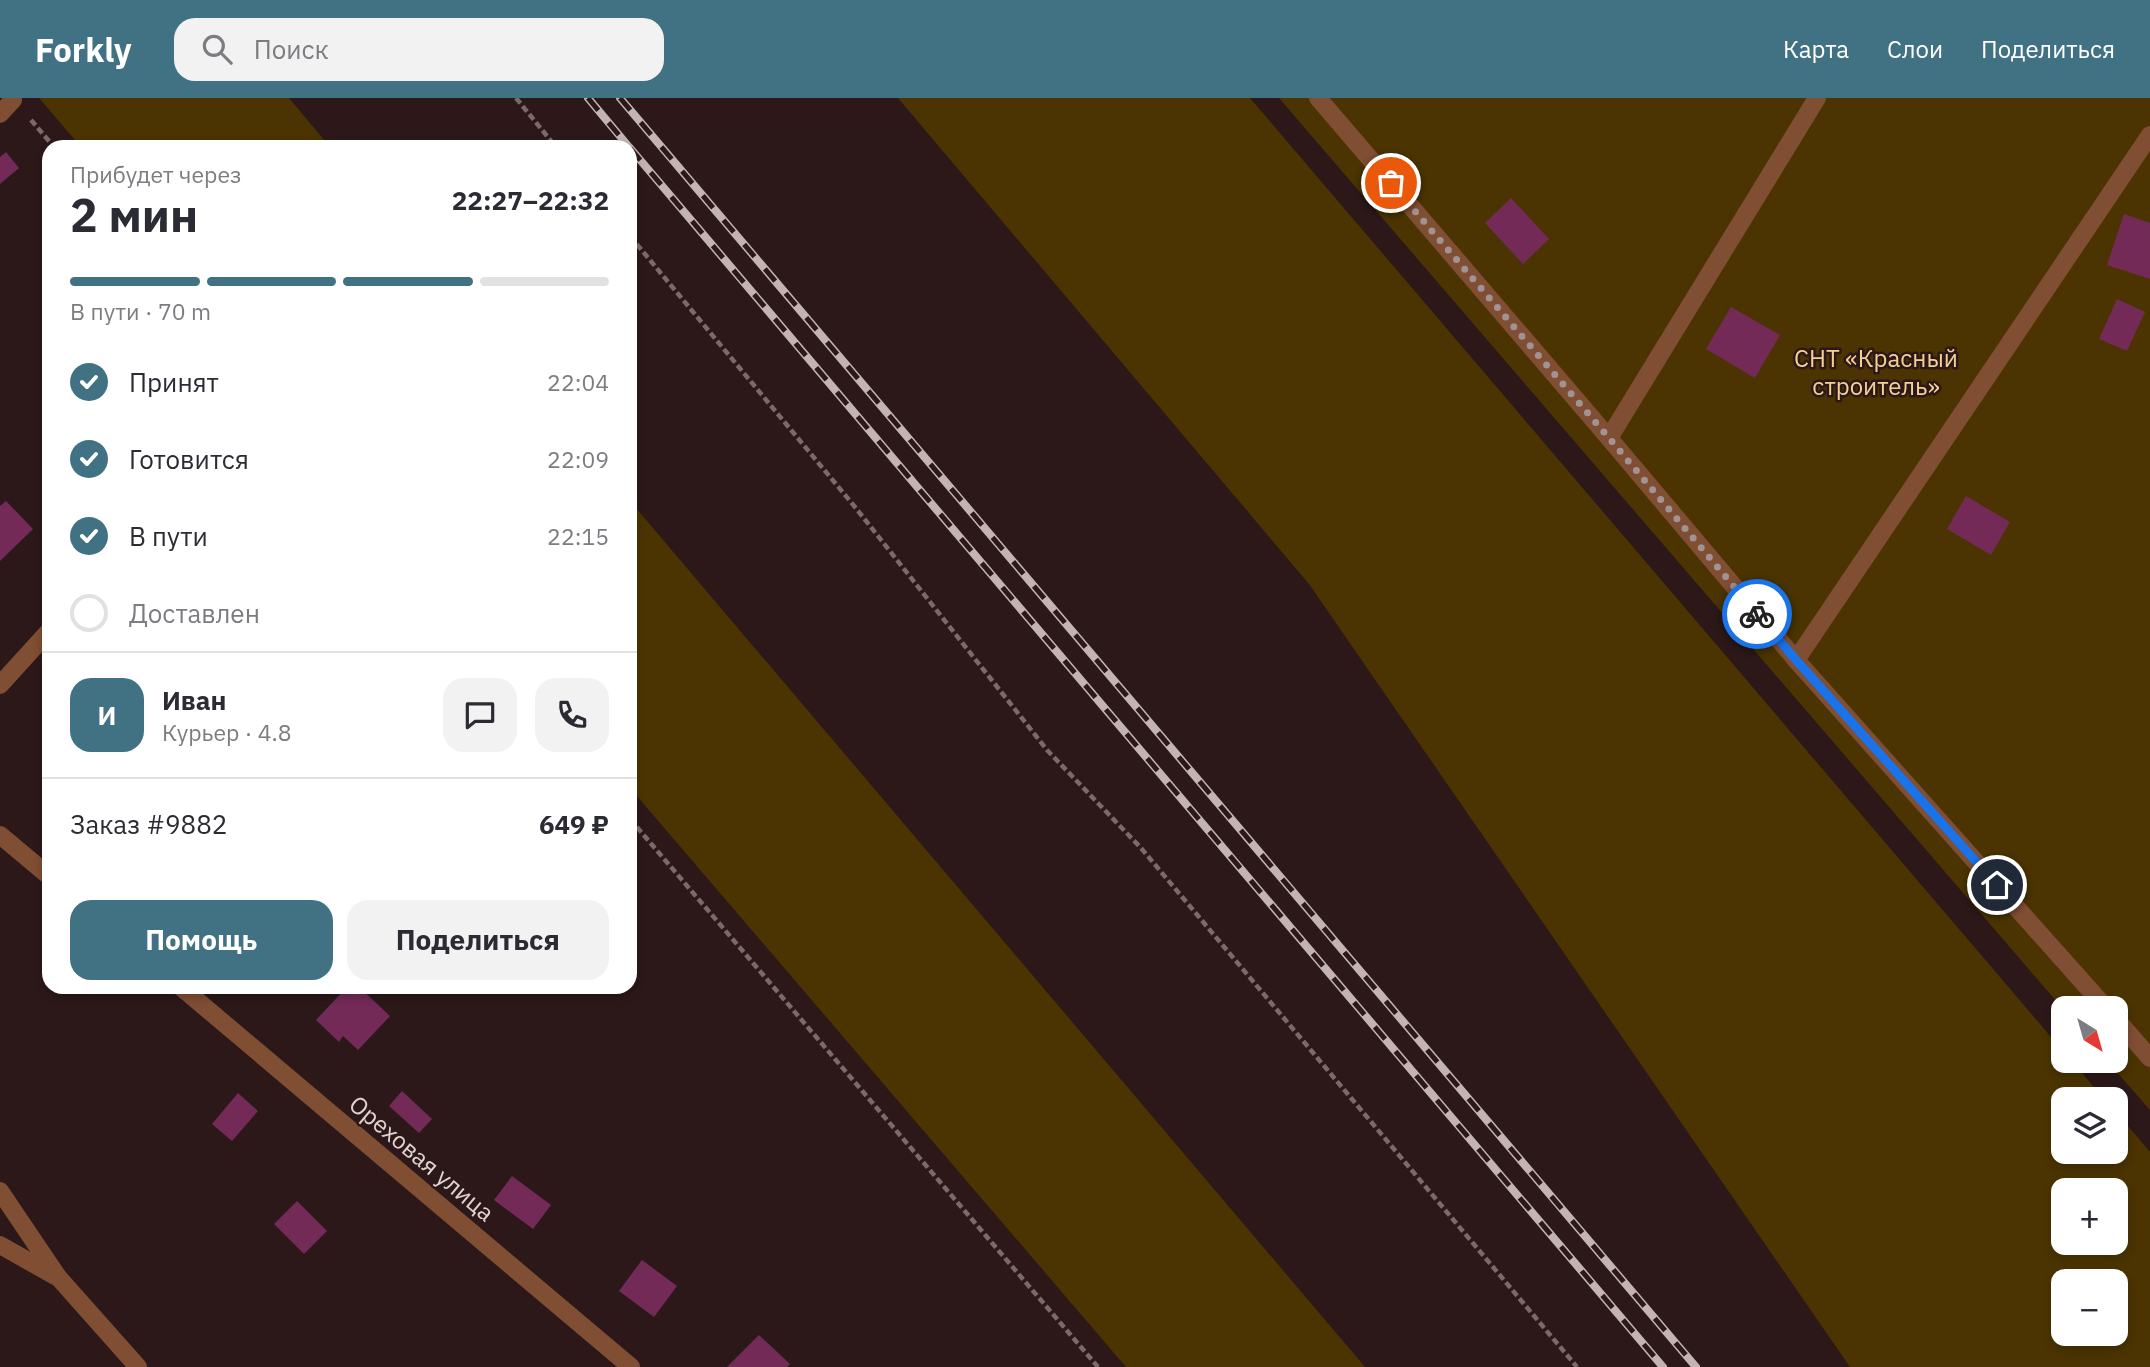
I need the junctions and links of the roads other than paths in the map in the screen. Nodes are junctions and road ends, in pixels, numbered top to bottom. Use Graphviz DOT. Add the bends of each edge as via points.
graph roads {
  1 [pos="1318,98"];
  2 [pos="1818,98"];
  3 [pos="13,100"];
  4 [pos="0,114"];
  5 [pos="2150,135"];
  6 [pos="1609,438"];
  7 [pos="42,639"];
  8 [pos="1796,660"];
  9 [pos="0,685"];
  10 [pos="0,835"];
  11 [pos="42,870"];
  12 [pos="189,994"];
  13 [pos="2095,996"];
  14 [pos="2128,1033"];
  15 [pos="2150,1058"];
  16 [pos="0,1191"];
  17 [pos="0,1245"];
  18 [pos="58,1277"];
  19 [pos="138,1367"];
  20 [pos="631,1367"];
  1 -- 6 [label="street"];
  2 -- 6 [label="street"];
  3 -- 4 [label="street"];
  5 -- 8 [label="street"];
  6 -- 8 [label="street"];
  7 -- 9 [label="street"];
  8 -- 13 [label="street"];
  10 -- 11 [label="street"];
  12 -- 20 [label="street, Ореховая улица"];
  14 -- 15 [label="street"];
  16 -- 18 [label="street"];
  17 -- 18 [label="street"];
  18 -- 19 [label="street"];
}
